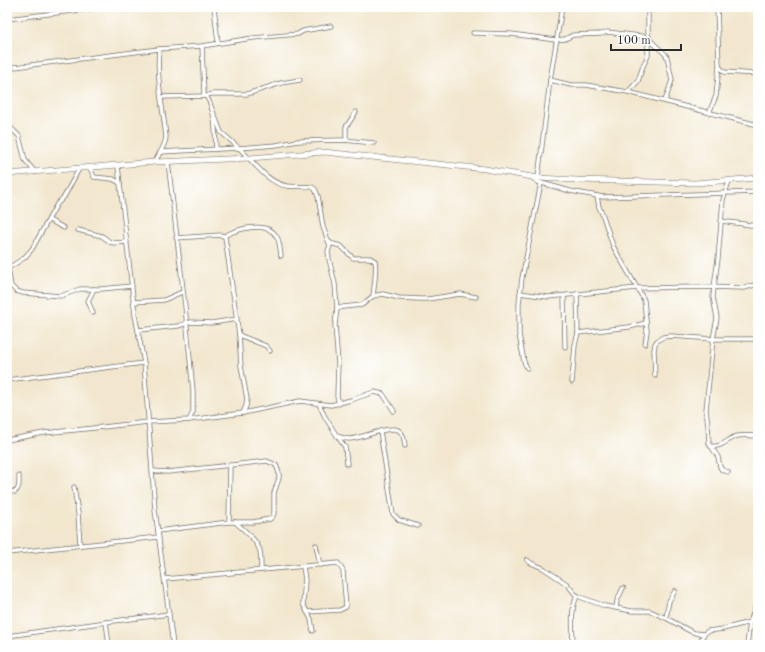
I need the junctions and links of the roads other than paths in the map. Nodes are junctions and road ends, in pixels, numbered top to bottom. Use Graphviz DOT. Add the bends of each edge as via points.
graph roads {
  1 [pos="105,7"];
  2 [pos="214,7"];
  3 [pos="562,7"];
  4 [pos="648,7"];
  5 [pos="717,7"];
  6 [pos="7,19"];
  7 [pos="331,26"];
  8 [pos="473,33"];
  9 [pos="649,38"];
  10 [pos="556,40"];
  11 [pos="218,43"];
  12 [pos="202,46"];
  13 [pos="159,49"];
  14 [pos="720,66"];
  15 [pos="7,68"];
  16 [pos="758,74"];
  17 [pos="300,80"];
  18 [pos="550,80"];
  19 [pos="628,92"];
  20 [pos="205,96"];
  21 [pos="162,97"];
  22 [pos="664,101"];
  23 [pos="212,110"];
  24 [pos="356,112"];
  25 [pos="710,113"];
  26 [pos="7,124"];
  27 [pos="758,125"];
  28 [pos="346,140"];
  29 [pos="374,143"];
  30 [pos="239,148"];
  31 [pos="216,149"];
  32 [pos="160,152"];
  33 [pos="250,158"];
  34 [pos="155,162"];
  35 [pos="168,162"];
  36 [pos="118,166"];
  37 [pos="90,168"];
  38 [pos="79,169"];
  39 [pos="35,172"];
  40 [pos="7,174"];
  41 [pos="530,176"];
  42 [pos="538,178"];
  43 [pos="758,178"];
  44 [pos="729,180"];
  45 [pos="120,183"];
  46 [pos="541,183"];
  47 [pos="725,192"];
  48 [pos="758,192"];
  49 [pos="597,196"];
  50 [pos="49,220"];
  51 [pos="722,221"];
  52 [pos="758,226"];
  53 [pos="64,228"];
  54 [pos="78,230"];
  55 [pos="224,236"];
  56 [pos="176,238"];
  57 [pos="328,241"];
  58 [pos="127,242"];
  59 [pos="281,256"];
  60 [pos="8,268"];
  61 [pos="758,284"];
  62 [pos="132,286"];
  63 [pos="714,287"];
  64 [pos="637,288"];
  65 [pos="94,289"];
  66 [pos="182,292"];
  67 [pos="520,293"];
  68 [pos="577,294"];
  69 [pos="373,296"];
  70 [pos="564,296"];
  71 [pos="476,297"];
  72 [pos="134,302"];
  73 [pos="337,309"];
  74 [pos="93,313"];
  75 [pos="237,319"];
  76 [pos="646,323"];
  77 [pos="186,324"];
  78 [pos="139,330"];
  79 [pos="578,333"];
  80 [pos="239,335"];
  81 [pos="713,339"];
  82 [pos="758,339"];
  83 [pos="645,344"];
  84 [pos="565,347"];
  85 [pos="270,351"];
  86 [pos="144,362"];
  87 [pos="527,368"];
  88 [pos="655,376"];
  89 [pos="7,380"];
  90 [pos="572,382"];
  91 [pos="319,404"];
  92 [pos="339,404"];
  93 [pos="394,412"];
  94 [pos="243,413"];
  95 [pos="189,420"];
  96 [pos="148,422"];
  97 [pos="380,431"];
  98 [pos="337,436"];
  99 [pos="758,436"];
  100 [pos="7,440"];
  101 [pos="406,446"];
  102 [pos="710,446"];
  103 [pos="347,464"];
  104 [pos="230,465"];
  105 [pos="152,471"];
  106 [pos="728,472"];
  107 [pos="19,476"];
  108 [pos="74,487"];
  109 [pos="7,491"];
  110 [pos="230,522"];
  111 [pos="235,522"];
  112 [pos="418,526"];
  113 [pos="158,531"];
  114 [pos="158,537"];
  115 [pos="80,545"];
  116 [pos="316,545"];
  117 [pos="7,553"];
  118 [pos="527,560"];
  119 [pos="320,564"];
  120 [pos="304,566"];
  121 [pos="261,570"];
  122 [pos="165,579"];
  123 [pos="623,588"];
  124 [pos="675,591"];
  125 [pos="577,596"];
  126 [pos="758,601"];
  127 [pos="616,607"];
  128 [pos="307,612"];
  129 [pos="756,612"];
  130 [pos="169,614"];
  131 [pos="666,618"];
  132 [pos="106,622"];
  133 [pos="750,622"];
  134 [pos="312,631"];
  135 [pos="704,634"];
  136 [pos="7,636"];
  137 [pos="109,645"];
  138 [pos="173,645"];
  139 [pos="573,645"];
  140 [pos="698,645"];
  141 [pos="747,645"];
  1 -- 6 [label="street"];
  2 -- 11 [label="street"];
  3 -- 10 [label="street"];
  4 -- 9 [label="street"];
  5 -- 14 [label="street"];
  7 -- 11 [label="street" via="298,34"];
  8 -- 10 [label="street" via="511,34"];
  9 -- 10 [label="street" via="607,32 573,35"];
  9 -- 19 [label="street" via="648,56 640,77"];
  9 -- 22 [label="street" via="667,58 672,80"];
  10 -- 18 [label="street"];
  11 -- 12 [label="street"];
  12 -- 13 [label="street"];
  12 -- 20 [label="street"];
  13 -- 15 [label="street"];
  13 -- 21 [label="street" via="159,84"];
  14 -- 16 [label="street" via="724,72"];
  14 -- 25 [label="street" via="716,96"];
  17 -- 20 [label="street" via="247,94"];
  18 -- 19 [label="street"];
  18 -- 42 [label="street"];
  19 -- 22 [label="street"];
  20 -- 21 [label="street"];
  20 -- 23 [label="street"];
  21 -- 32 [label="street" via="166,137"];
  22 -- 25 [label="street"];
  23 -- 30 [label="street" via="221,132"];
  23 -- 31 [label="street"];
  24 -- 28 [label="street" via="346,128"];
  25 -- 27 [label="street"];
  26 -- 39 [label="street" via="19,136 25,160"];
  28 -- 29 [label="street"];
  28 -- 30 [label="street" via="290,141 276,145"];
  30 -- 31 [label="street"];
  30 -- 33 [label="street"];
  31 -- 32 [label="street"];
  32 -- 34 [label="street"];
  33 -- 35 [label="main road"];
  33 -- 41 [label="main road" via="324,152"];
  33 -- 57 [label="street" via="264,174 283,185 315,189"];
  34 -- 35 [label="main road"];
  34 -- 36 [label="main road"];
  35 -- 56 [label="street"];
  36 -- 37 [label="main road"];
  36 -- 45 [label="street"];
  37 -- 38 [label="main road"];
  37 -- 45 [label="street" via="96,178 113,179"];
  38 -- 39 [label="main road"];
  38 -- 50 [label="street"];
  39 -- 40 [label="main road"];
  41 -- 42 [label="main road"];
  41 -- 46 [label="street"];
  42 -- 44 [label="main road" via="695,183"];
  43 -- 44 [label="main road"];
  44 -- 47 [label="street"];
  45 -- 58 [label="street"];
  46 -- 49 [label="street"];
  46 -- 67 [label="street"];
  47 -- 48 [label="street"];
  47 -- 49 [label="street"];
  47 -- 51 [label="street"];
  49 -- 64 [label="street" via="613,246"];
  50 -- 53 [label="street"];
  50 -- 60 [label="street" via="24,258"];
  51 -- 52 [label="street"];
  51 -- 63 [label="street"];
  54 -- 58 [label="street" via="102,236 114,243"];
  55 -- 56 [label="street"];
  55 -- 59 [label="street" via="251,228 264,228 274,233"];
  55 -- 75 [label="street"];
  56 -- 66 [label="street"];
  57 -- 69 [label="street" via="341,246 353,258 370,258 375,261"];
  57 -- 73 [label="street"];
  58 -- 62 [label="street"];
  60 -- 65 [label="street" via="11,286 23,293 61,296 80,289"];
  61 -- 63 [label="street" via="744,288"];
  62 -- 65 [label="street"];
  62 -- 72 [label="street"];
  63 -- 64 [label="street"];
  63 -- 81 [label="street" via="713,297 718,318"];
  64 -- 68 [label="street"];
  64 -- 76 [label="street" via="644,300"];
  65 -- 74 [label="street" via="88,301"];
  66 -- 72 [label="street" via="164,300"];
  66 -- 77 [label="street"];
  67 -- 70 [label="street" via="548,297"];
  67 -- 87 [label="street" via="518,334"];
  68 -- 70 [label="street"];
  68 -- 79 [label="street"];
  69 -- 71 [label="street" via="383,294 399,298 428,299 460,294"];
  69 -- 73 [label="street" via="362,305"];
  70 -- 84 [label="street"];
  72 -- 78 [label="street"];
  73 -- 92 [label="street" via="335,326"];
  75 -- 77 [label="street"];
  75 -- 80 [label="street"];
  76 -- 79 [label="street"];
  76 -- 83 [label="street"];
  77 -- 78 [label="street"];
  77 -- 95 [label="street" via="193,412"];
  78 -- 86 [label="street"];
  79 -- 90 [label="street"];
  80 -- 85 [label="street" via="266,346"];
  80 -- 94 [label="street" via="247,399"];
  81 -- 82 [label="street"];
  81 -- 88 [label="street" via="671,336 659,339 654,350"];
  81 -- 102 [label="street" via="706,410"];
  86 -- 89 [label="street"];
  86 -- 96 [label="street"];
  91 -- 92 [label="street"];
  91 -- 94 [label="street" via="300,401"];
  91 -- 98 [label="street" via="324,417"];
  92 -- 93 [label="street" via="378,392 383,394"];
  94 -- 95 [label="street"];
  95 -- 96 [label="street"];
  96 -- 100 [label="street"];
  96 -- 105 [label="street"];
  97 -- 98 [label="street" via="350,439"];
  97 -- 101 [label="street" via="398,430 403,435"];
  97 -- 112 [label="street" via="393,514 399,520"];
  98 -- 103 [label="street" via="345,447"];
  99 -- 102 [label="street" via="739,436 721,446"];
  102 -- 106 [label="street" via="718,457 722,470"];
  104 -- 105 [label="street" via="168,472"];
  104 -- 110 [label="street"];
  104 -- 111 [label="street" via="268,461 276,465 279,473 274,493 273,516 263,521"];
  105 -- 113 [label="street"];
  107 -- 109 [label="street" via="16,491"];
  108 -- 115 [label="street"];
  110 -- 111 [label="street"];
  110 -- 113 [label="street"];
  111 -- 121 [label="street" via="251,536 258,547"];
  113 -- 114 [label="street"];
  114 -- 115 [label="street"];
  114 -- 122 [label="street"];
  115 -- 117 [label="street"];
  116 -- 119 [label="street"];
  118 -- 125 [label="street" via="567,584"];
  119 -- 120 [label="street"];
  119 -- 128 [label="street" via="335,562 341,567 346,607 340,610"];
  120 -- 121 [label="street"];
  120 -- 128 [label="street" via="303,598"];
  121 -- 122 [label="street"];
  122 -- 130 [label="street"];
  123 -- 127 [label="street"];
  124 -- 131 [label="street" via="669,601"];
  125 -- 127 [label="street"];
  125 -- 139 [label="street" via="573,616"];
  126 -- 129 [label="street"];
  127 -- 131 [label="street" via="632,611 646,610"];
  128 -- 134 [label="street"];
  129 -- 133 [label="street"];
  130 -- 132 [label="street"];
  130 -- 138 [label="street"];
  131 -- 135 [label="street" via="690,631"];
  132 -- 136 [label="street"];
  132 -- 137 [label="street"];
  133 -- 135 [label="street"];
  133 -- 141 [label="street"];
  135 -- 140 [label="street"];
}
